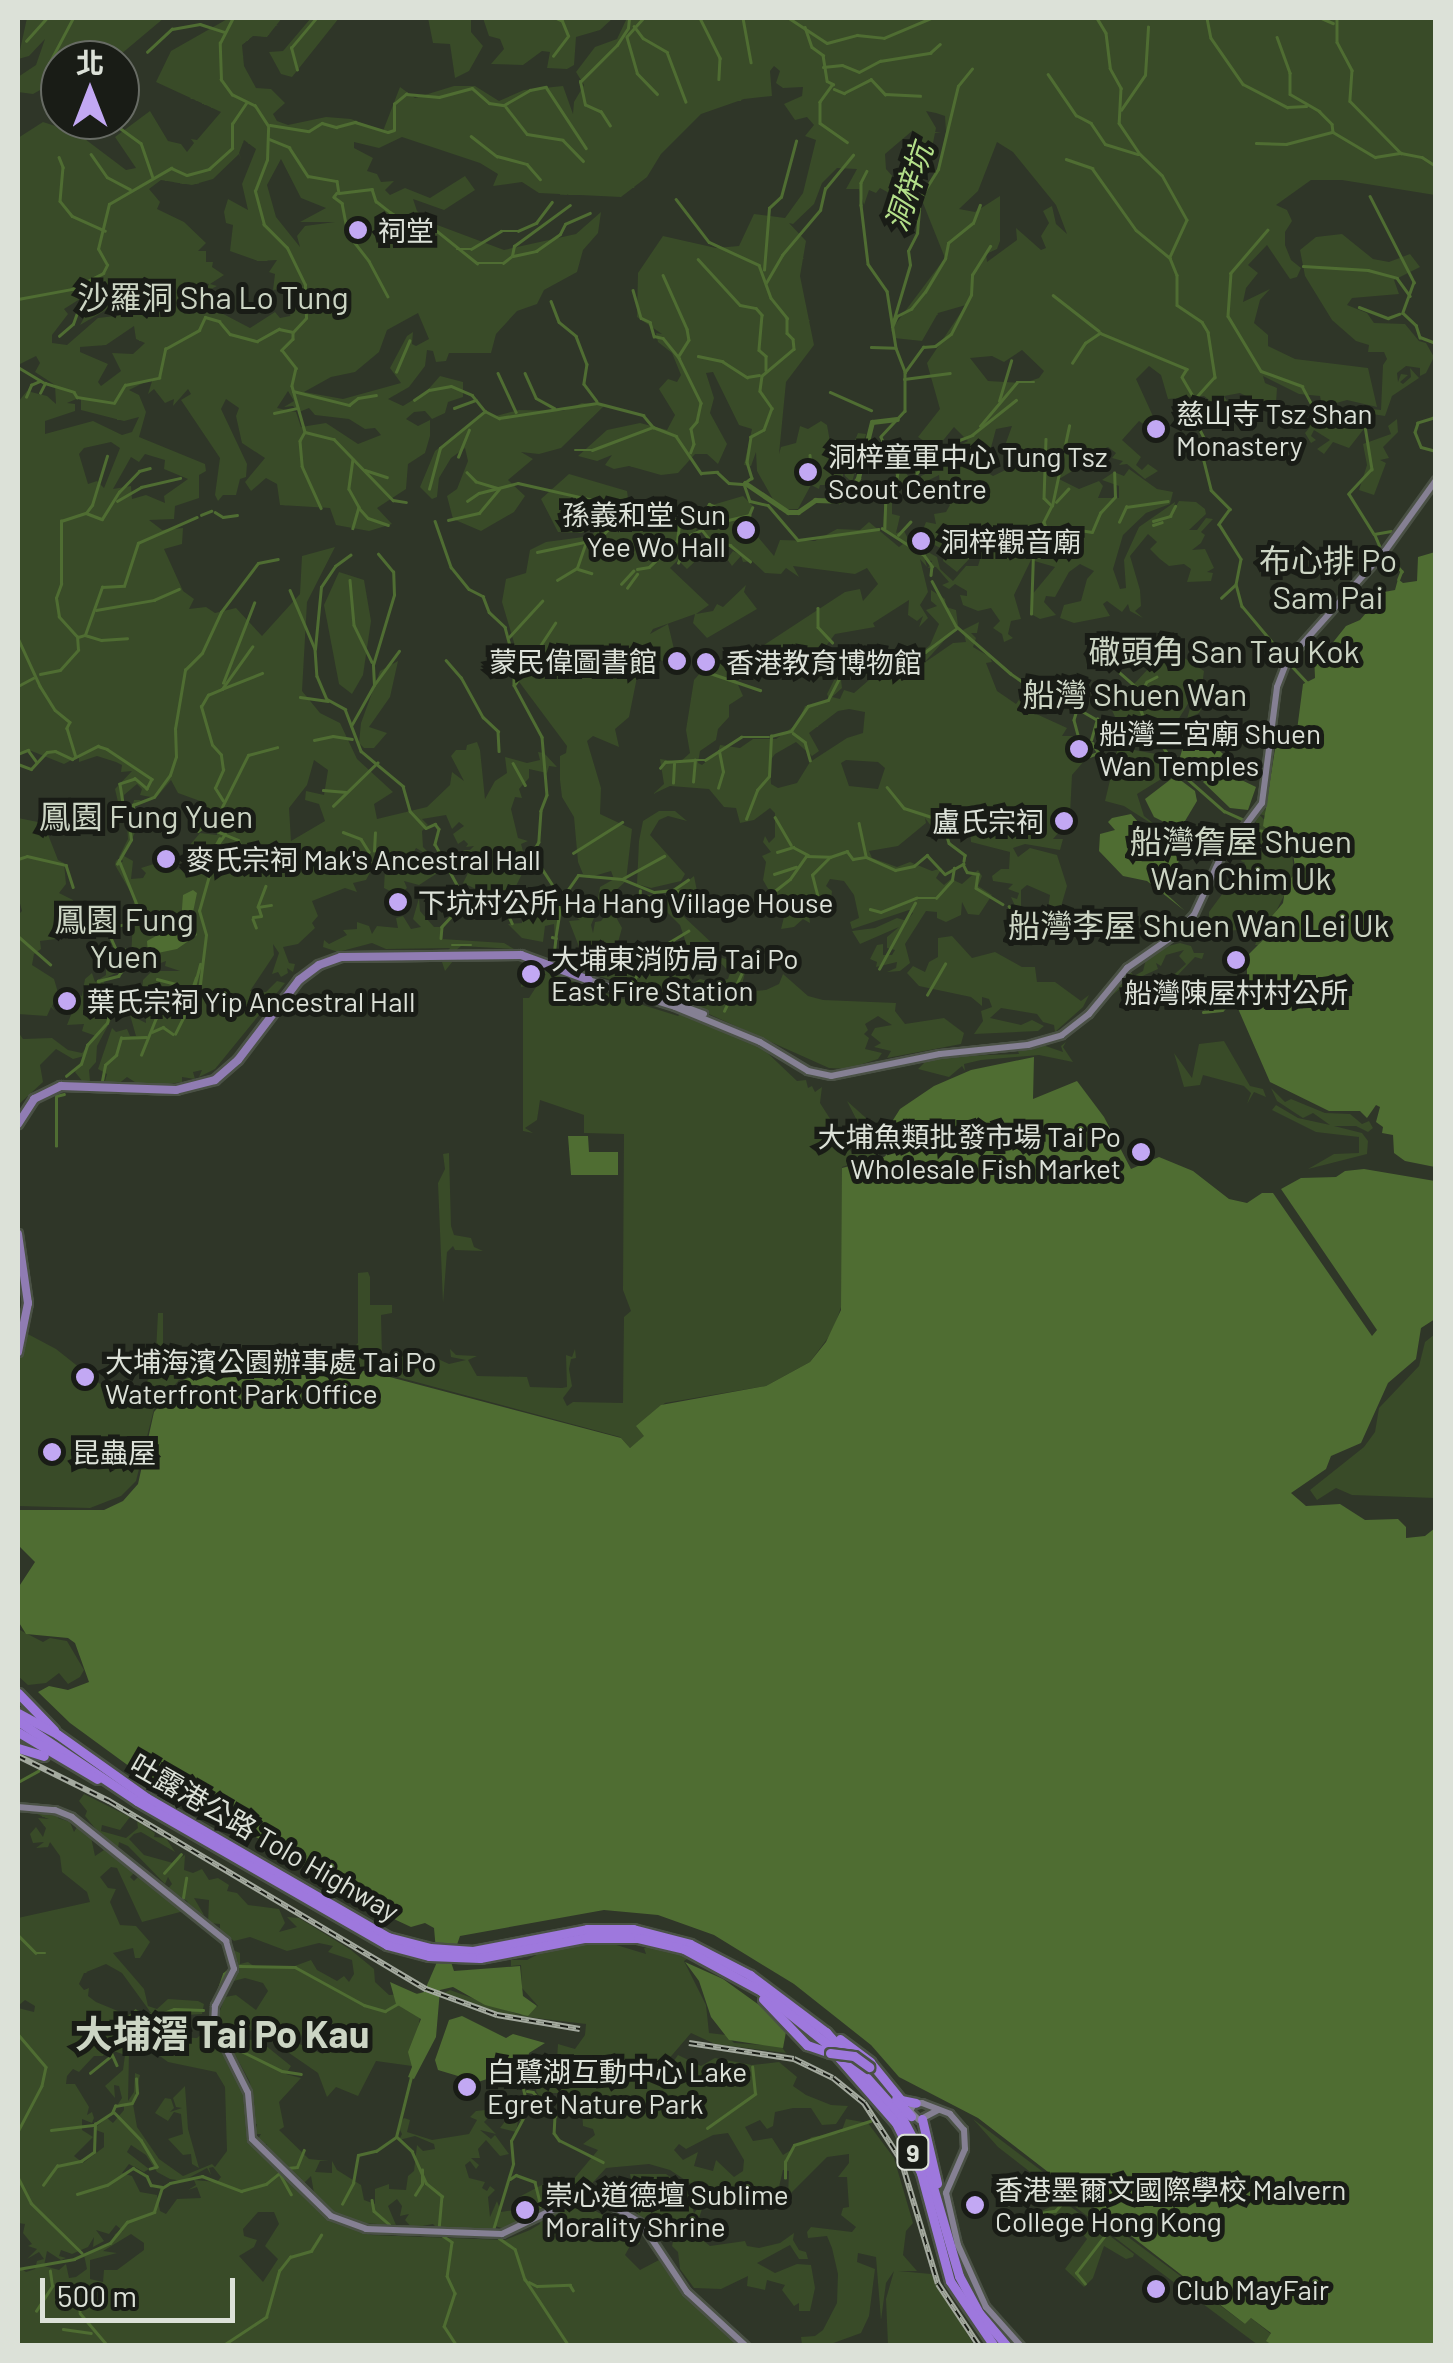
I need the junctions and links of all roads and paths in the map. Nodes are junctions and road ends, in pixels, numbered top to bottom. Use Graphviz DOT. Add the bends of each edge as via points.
graph roads {
  1 [pos="1436,480"];
  2 [pos="587,977"];
  3 [pos="18,1115"];
  4 [pos="18,1124"];
  5 [pos="18,1234"];
  6 [pos="18,1260"];
  7 [pos="18,1338"];
  8 [pos="18,1352"];
  9 [pos="18,1693"];
  10 [pos="18,1704"];
  11 [pos="18,1713"];
  12 [pos="18,1721"];
  13 [pos="18,1732"];
  14 [pos="55,1732"];
  15 [pos="18,1748"];
  16 [pos="70,1766"];
  17 [pos="115,1787"];
  18 [pos="18,1807"];
  19 [pos="430,1952"];
  20 [pos="456,1954"];
  21 [pos="743,1980"];
  22 [pos="817,2024"];
  23 [pos="920,2112"];
  24 [pos="939,2210"];
  25 [pos="1005,2339"];
  26 [pos="1022,2344"];
  27 [pos="744,2346"];
  1 -- 2 [label="main road" via="1385,552 1286,661 1277,685 1264,798 1220,860 1194,915 1127,968 1067,1030 1028,1045 831,1076 808,1072 760,1042 678,1008"];
  2 -- 3 [label="main road" via="540,956 512,952 339,954 297,976 236,1058 213,1077 176,1086 58,1082 35,1094"];
  2 -- 4 [label="main road" via="521,955 340,957 298,980 215,1080 182,1090 60,1086 34,1099"];
  5 -- 8 [label="main road" via="28,1303"];
  6 -- 7 [label="main road" via="24,1306"];
  9 -- 14 [label="highway"];
  10 -- 14 [label="highway"];
  11 -- 14 [label="highway, 吐露港公路 Tolo Highway / 9"];
  12 -- 17 [label="highway, 吐露港公路 Tolo Highway / 9"];
  13 -- 16 [label="highway"];
  14 -- 19 [label="highway, 吐露港公路 Tolo Highway / 9" via="146,1798 348,1917"];
  15 -- 16 [label="highway"];
  16 -- 17 [label="highway"];
  17 -- 19 [label="highway, 吐露港公路 Tolo Highway / 9" via="344,1924 387,1946"];
  18 -- 27 [label="main road" via="66,1813 226,1941 234,1969 215,2006 214,2025 248,2093 252,2138 331,2216 366,2229 502,2234 571,2201 606,2202 644,2226 688,2292"];
  19 -- 20 [label="highway, 吐露港公路 Tolo Highway / 9"];
  20 -- 21 [label="highway, 吐露港公路 Tolo Highway / 9" via="501,1956 628,1936 684,1949"];
  20 -- 22 [label="highway, 吐露港公路 Tolo Highway / 9" via="597,1928 657,1933 738,1968"];
  21 -- 23 [label="highway, bridge" via="814,2049 854,2056"];
  21 -- 25 [label="highway, 吐露港公路 Tolo Highway / 9" via="826,2043 892,2117 921,2173 950,2281"];
  22 -- 23 [label="highway" via="866,2059"];
  22 -- 24 [label="highway, 吐露港公路 Tolo Highway / 9" via="905,2122"];
  23 -- 24 [label="highway"];
  23 -- 25 [label="main road" via="938,2110 965,2133 946,2198 964,2264"];
  24 -- 25 [label="highway, 吐露港公路 Tolo Highway / 9" via="959,2276"];
  25 -- 26 [label="main road"];
}
